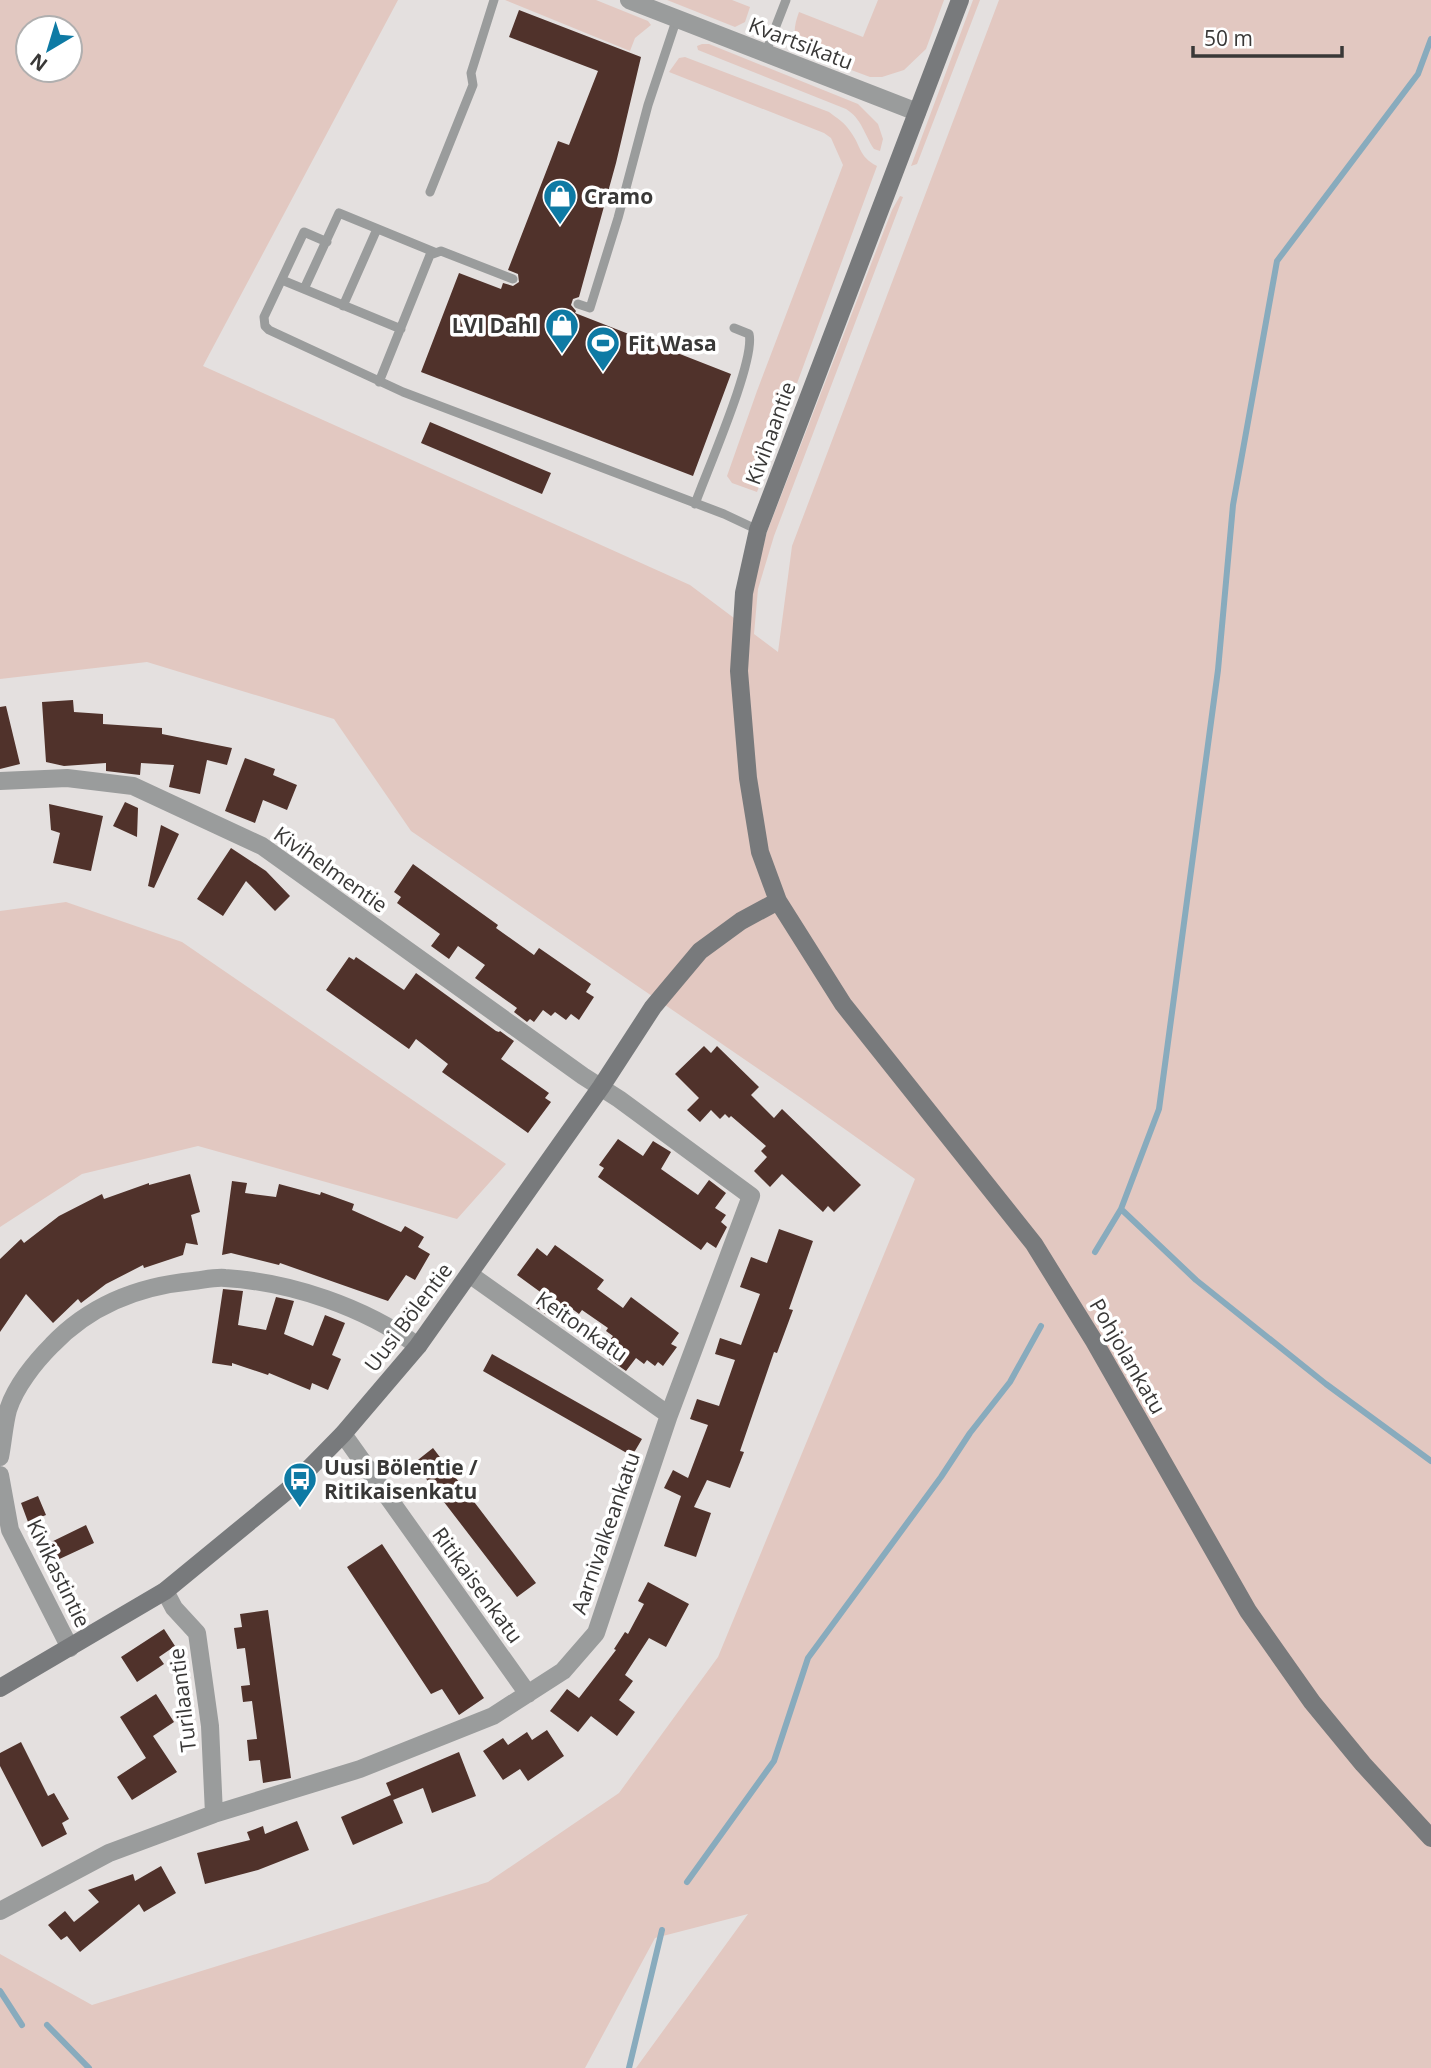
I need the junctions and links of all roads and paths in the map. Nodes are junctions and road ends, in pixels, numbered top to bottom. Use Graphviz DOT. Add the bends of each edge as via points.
graph roads {
  1 [pos="494,0"];
  2 [pos="629,0"];
  3 [pos="786,0"];
  4 [pos="960,0"];
  5 [pos="677,19"];
  6 [pos="765,54"];
  7 [pos="917,112"];
  8 [pos="430,192"];
  9 [pos="377,229"];
  10 [pos="327,242"];
  11 [pos="434,252"];
  12 [pos="513,279"];
  13 [pos="282,280"];
  14 [pos="304,289"];
  15 [pos="578,304"];
  16 [pos="343,306"];
  17 [pos="734,328"];
  18 [pos="401,330"];
  19 [pos="379,382"];
  20 [pos="695,504"];
  21 [pos="758,530"];
  22 [pos="0,781"];
  23 [pos="778,901"];
  24 [pos="601,1087"];
  25 [pos="469,1274"];
  26 [pos="418,1346"];
  27 [pos="668,1415"];
  28 [pos="344,1434"];
  29 [pos="0,1457"];
  30 [pos="0,1475"];
  31 [pos="165,1591"];
  32 [pos="70,1648"];
  33 [pos="0,1688"];
  34 [pos="528,1694"];
  35 [pos="214,1814"];
  36 [pos="1431,1838"];
  37 [pos="0,1911"];
  1 -- 8 [label="lane" via="471,73 473,85"];
  2 -- 5 [label="street, Kvartsikatu"];
  3 -- 6 [label="lane"];
  4 -- 7 [label="main road, Kivihaantie"];
  5 -- 6 [label="street, Kvartsikatu"];
  5 -- 15 [label="lane" via="590,308"];
  6 -- 7 [label="street, Kvartsikatu"];
  7 -- 21 [label="main road, Kivihaantie"];
  9 -- 10 [label="lane" via="339,213"];
  9 -- 11 [label="lane"];
  9 -- 16 [label="lane"];
  10 -- 13 [label="lane" via="304,232"];
  10 -- 14 [label="lane"];
  11 -- 12 [label="lane"];
  11 -- 18 [label="lane"];
  13 -- 14 [label="lane"];
  13 -- 19 [label="lane" via="264,317 265,326"];
  14 -- 16 [label="lane"];
  16 -- 18 [label="lane"];
  17 -- 20 [label="lane" via="749,334 751,341 743,376"];
  18 -- 19 [label="lane"];
  19 -- 20 [label="lane"];
  20 -- 21 [label="lane"];
  21 -- 23 [label="main road, Kivihaantie" via="744,593 739,671 760,852"];
  22 -- 24 [label="street, Kivihelmentie" via="67,778 133,786 262,846"];
  23 -- 24 [label="main road, Uusi Bölentie" via="700,951 653,1007"];
  23 -- 36 [label="main road, Pohjolankatu" via="844,1004 1034,1244 1248,1611 1312,1702"];
  24 -- 25 [label="main road, Uusi Bölentie"];
  24 -- 27 [label="street, Aarnivalkeankatu" via="751,1196"];
  25 -- 26 [label="main road, Uusi Bölentie"];
  25 -- 27 [label="street, Keitonkatu"];
  26 -- 28 [label="main road, Uusi Bölentie"];
  26 -- 29 [label="street" via="348,1308 288,1288 223,1278 162,1284 107,1302 65,1330 33,1364 8,1408"];
  27 -- 34 [label="street, Aarnivalkeankatu" via="596,1633 563,1671"];
  28 -- 31 [label="main road, Uusi Bölentie" via="288,1490"];
  28 -- 34 [label="street, Ritikaisenkatu"];
  30 -- 32 [label="street, Kivikastintie" via="10,1530"];
  31 -- 32 [label="main road, Uusi Bölentie"];
  31 -- 35 [label="street, Turilaantie" via="197,1633 210,1726"];
  32 -- 33 [label="main road, Uusi Bölentie"];
  34 -- 35 [label="street, Aarnivalkeankatu" via="493,1716 360,1769"];
  35 -- 37 [label="street, Aarnivalkeankatu" via="109,1853"];
}
